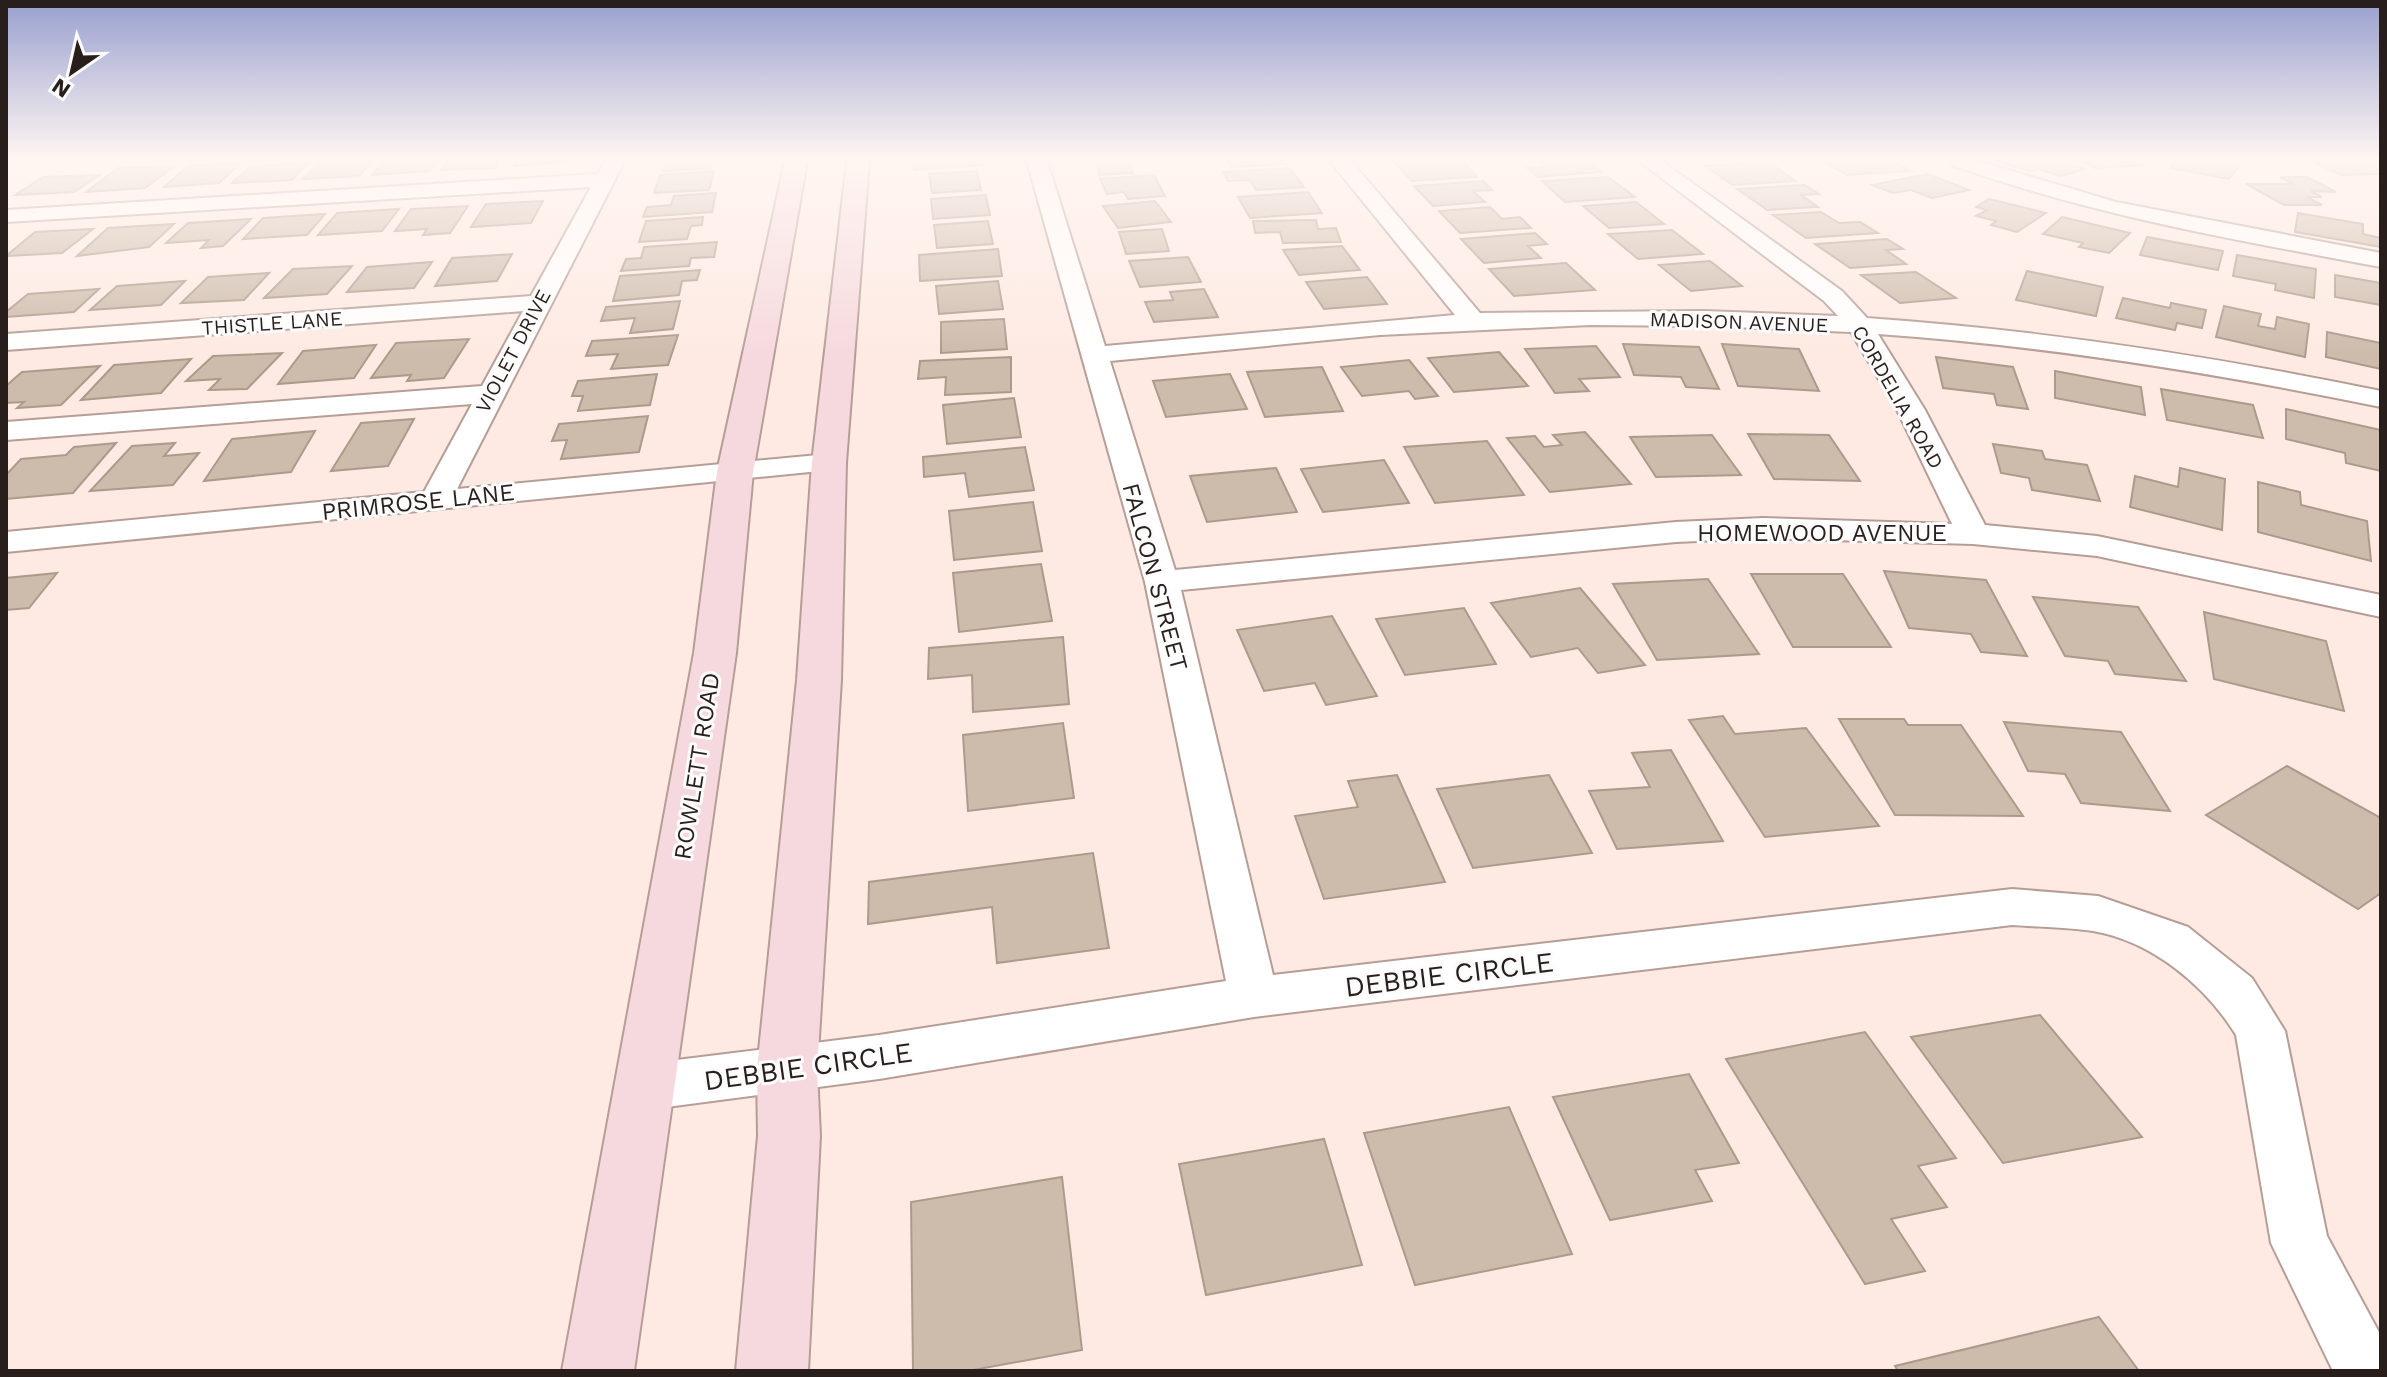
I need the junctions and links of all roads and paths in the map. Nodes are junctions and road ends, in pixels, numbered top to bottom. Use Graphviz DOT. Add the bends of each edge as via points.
graph roads {
  1 [pos="580,225"];
  2 [pos="783,225"];
  3 [pos="852,225"];
  4 [pos="1056,225"];
  5 [pos="1393,225"];
  6 [pos="1737,225"];
  7 [pos="2206,225"];
  8 [pos="2381,260"];
  9 [pos="538,303"];
  10 [pos="1473,321"];
  11 [pos="1861,327"];
  12 [pos="6,342"];
  13 [pos="1093,355"];
  14 [pos="491,394"];
  15 [pos="2381,399"];
  16 [pos="6,431"];
  17 [pos="829,463"];
  18 [pos="735,472"];
  19 [pos="436,499"];
  20 [pos="1973,534"];
  21 [pos="6,542"];
  22 [pos="1162,582"];
  23 [pos="2381,606"];
  24 [pos="1254,997"];
  25 [pos="787,1070"];
  26 [pos="644,1087"];
  27 [pos="598,1371"];
  28 [pos="772,1371"];
  29 [pos="2366,1371"];
  1 -- 9 [label="street, VIOLET DRIVE"];
  2 -- 18 [label="main road, ROWLETT ROAD"];
  3 -- 17 [label="main road"];
  4 -- 13 [label="street, FALCON STREET"];
  5 -- 10 [label="street"];
  6 -- 11 [label="street, CORDELIA ROAD" via="1833,296"];
  7 -- 8 [label="street"];
  9 -- 12 [label="street, THISTLE LANE"];
  9 -- 14 [label="street, VIOLET DRIVE"];
  10 -- 11 [label="street, MADISON AVENUE" via="1615,318"];
  10 -- 13 [label="street, MADISON AVENUE"];
  11 -- 15 [label="street, MADISON AVENUE" via="2123,350"];
  11 -- 20 [label="street, CORDELIA ROAD" via="1911,410"];
  13 -- 22 [label="street, FALCON STREET"];
  14 -- 16 [label="street"];
  14 -- 19 [label="street, VIOLET DRIVE"];
  17 -- 18 [label="street, PRIMROSE LANE"];
  17 -- 25 [label="main road" via="819,680"];
  18 -- 19 [label="street, PRIMROSE LANE"];
  18 -- 26 [label="main road, ROWLETT ROAD" via="715,653"];
  19 -- 21 [label="street, PRIMROSE LANE"];
  20 -- 22 [label="street, HOMEWOOD AVENUE" via="1763,528 1676,532"];
  20 -- 23 [label="street, HOMEWOOD AVENUE" via="2097,546"];
  22 -- 24 [label="street, FALCON STREET"];
  24 -- 25 [label="street, DEBBIE CIRCLE"];
  24 -- 29 [label="street, DEBBIE CIRCLE" via="2012,907 2098,914 2171,940 2235,992 2260,1031 2300,1243"];
  25 -- 26 [label="street, DEBBIE CIRCLE"];
  25 -- 28 [label="main road" via="789,1136"];
  26 -- 27 [label="main road, ROWLETT ROAD"];
}
